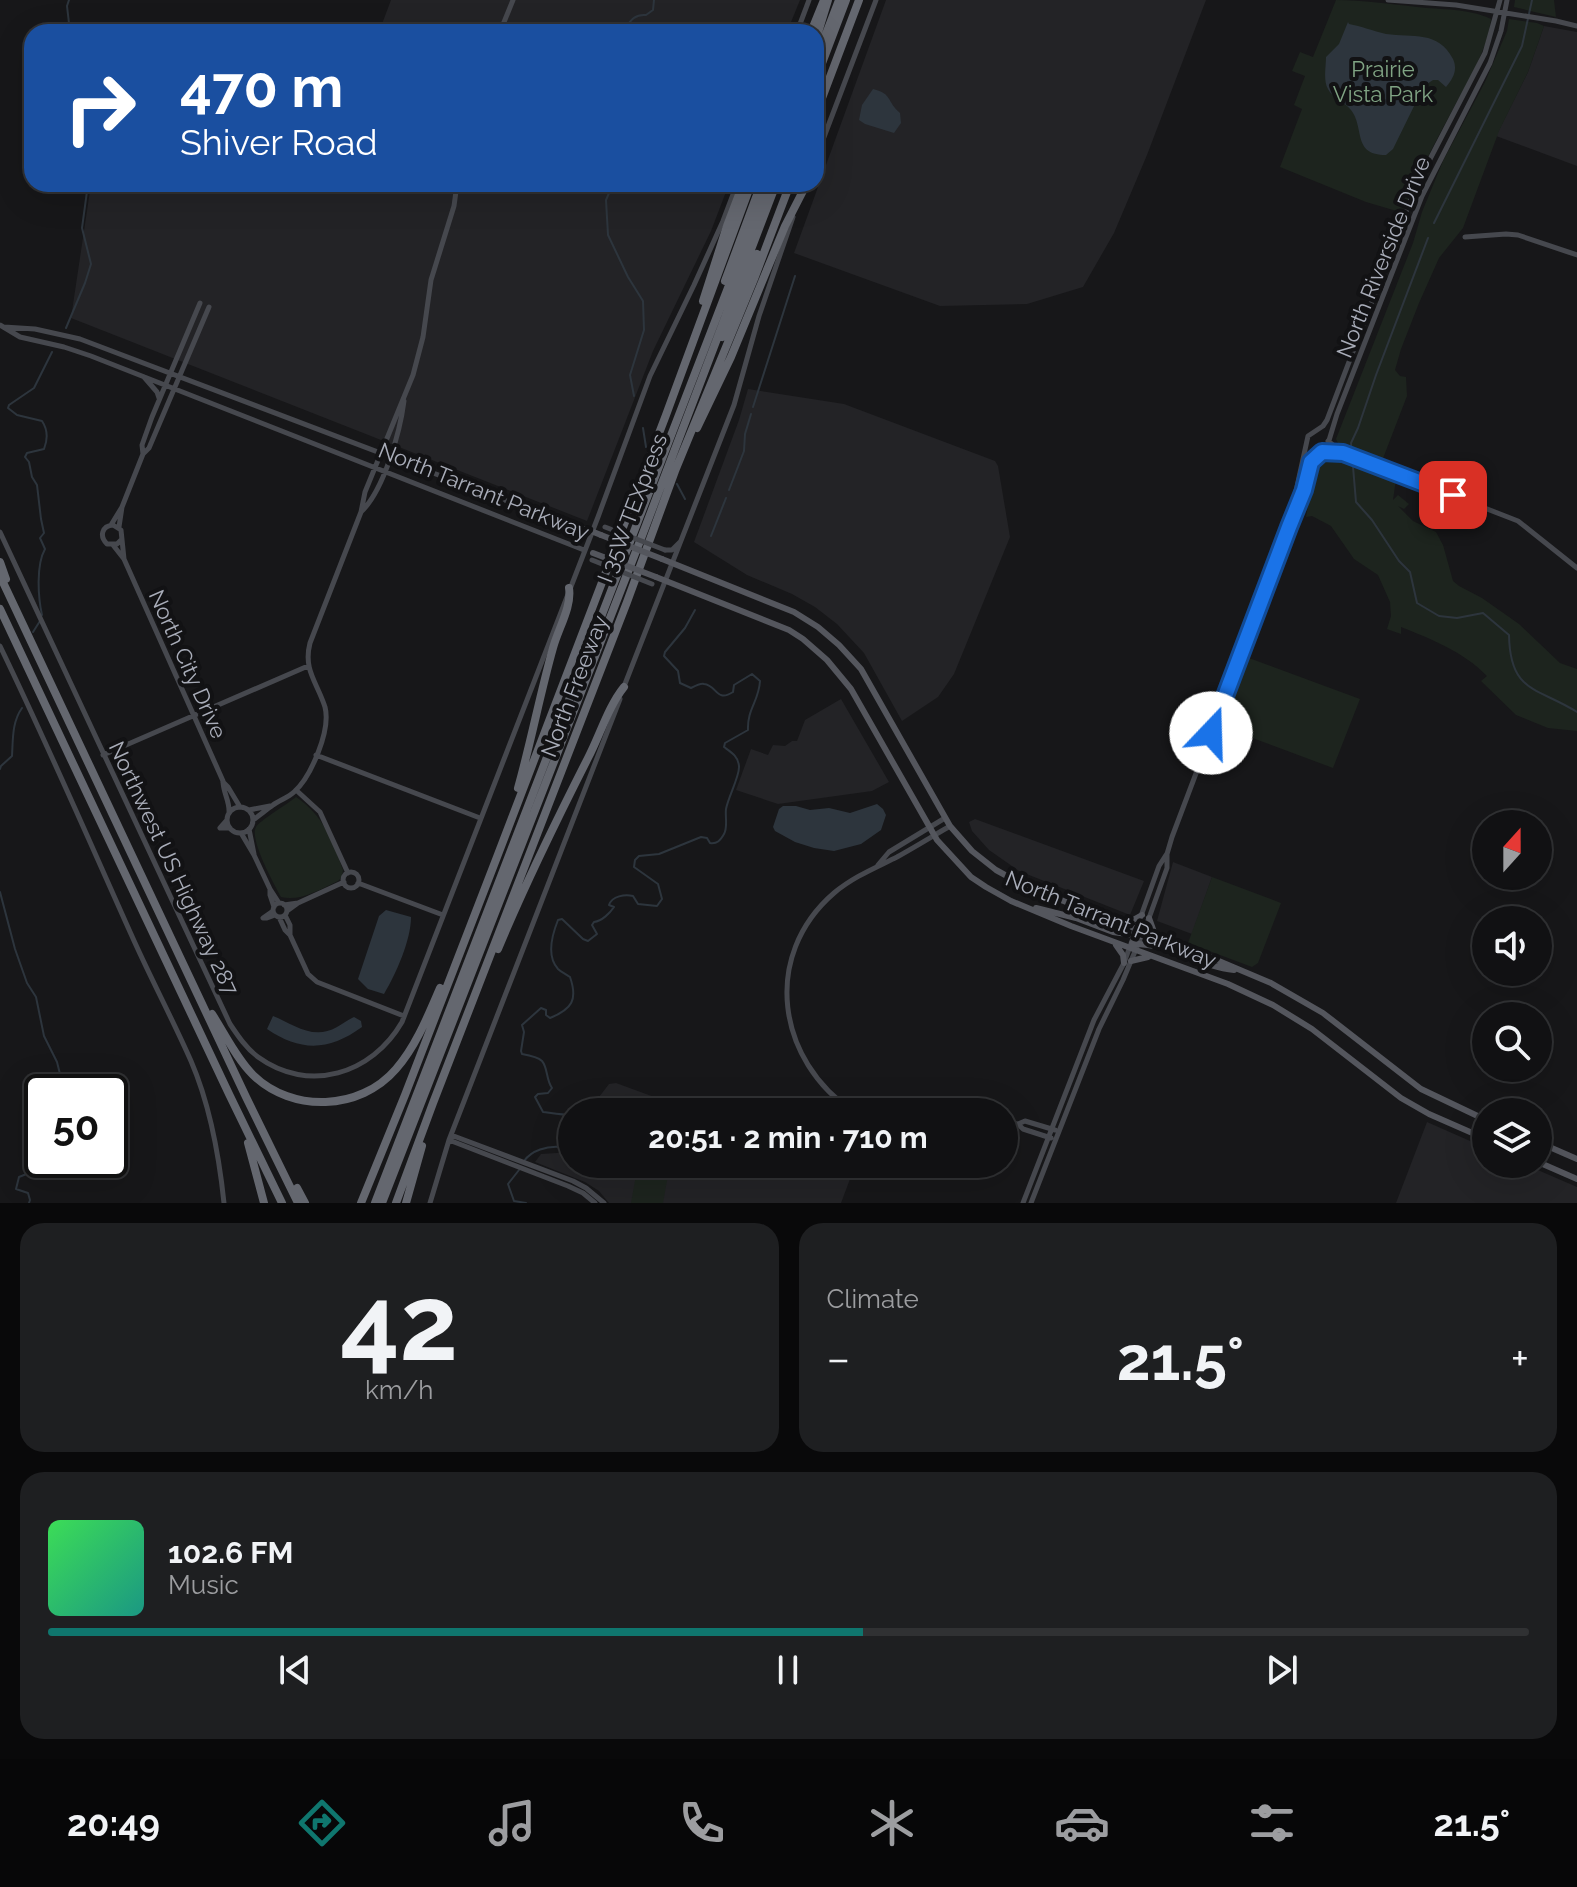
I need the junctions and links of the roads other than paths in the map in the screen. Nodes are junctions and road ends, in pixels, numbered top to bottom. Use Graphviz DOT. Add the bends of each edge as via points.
graph roads {
  1 [pos="513,0"];
  2 [pos="809,0"];
  3 [pos="826,0"];
  4 [pos="839,0"];
  5 [pos="846,0"];
  6 [pos="858,0"];
  7 [pos="876,0"];
  8 [pos="1388,0"];
  9 [pos="1500,0"];
  10 [pos="1507,0"];
  11 [pos="1497,13"];
  12 [pos="1505,14"];
  13 [pos="503,24"];
  14 [pos="800,24"];
  15 [pos="815,24"];
  16 [pos="822,24"];
  17 [pos="1577,26"];
  18 [pos="824,39"];
  19 [pos="824,58"];
  20 [pos="824,77"];
  21 [pos="824,92"];
  22 [pos="824,137"];
  23 [pos="456,192"];
  24 [pos="734,192"];
  25 [pos="740,192"];
  26 [pos="748,192"];
  27 [pos="758,192"];
  28 [pos="765,192"];
  29 [pos="773,192"];
  30 [pos="784,192"];
  31 [pos="784,192"];
  32 [pos="802,192"];
  33 [pos="803,192"];
  34 [pos="1465,237"];
  35 [pos="1577,255"];
  36 [pos="200,303"];
  37 [pos="209,307"];
  38 [pos="2,326"];
  39 [pos="171,373"];
  40 [pos="144,377"];
  41 [pos="179,377"];
  42 [pos="700,380"];
  43 [pos="166,385"];
  44 [pos="174,388"];
  45 [pos="688,391"];
  46 [pos="405,396"];
  47 [pos="159,398"];
  48 [pos="666,415"];
  49 [pos="1317,431"];
  50 [pos="1328,440"];
  51 [pos="1307,443"];
  52 [pos="1321,452"];
  53 [pos="380,453"];
  54 [pos="1343,453"];
  55 [pos="143,454"];
  56 [pos="390,456"];
  57 [pos="374,467"];
  58 [pos="385,471"];
  59 [pos="675,471"];
  60 [pos="122,507"];
  61 [pos="361,512"];
  62 [pos="598,517"];
  63 [pos="111,525"];
  64 [pos="119,527"];
  65 [pos="1289,527"];
  66 [pos="591,531"];
  67 [pos="0,532"];
  68 [pos="683,539"];
  69 [pos="121,540"];
  70 [pos="113,545"];
  71 [pos="585,550"];
  72 [pos="592,557"];
  73 [pos="124,559"];
  74 [pos="0,562"];
  75 [pos="580,562"];
  76 [pos="673,564"];
  77 [pos="1577,568"];
  78 [pos="0,576"];
  79 [pos="654,581"];
  80 [pos="665,581"];
  81 [pos="569,588"];
  82 [pos="661,593"];
  83 [pos="0,609"];
  84 [pos="15,610"];
  85 [pos="814,624"];
  86 [pos="803,639"];
  87 [pos="0,646"];
  88 [pos="308,666"];
  89 [pos="624,687"];
  90 [pos="193,715"];
  91 [pos="103,755"];
  92 [pos="316,755"];
  93 [pos="223,781"];
  94 [pos="296,790"];
  95 [pos="271,806"];
  96 [pos="241,807"];
  97 [pos="249,810"];
  98 [pos="229,813"];
  99 [pos="480,818"];
  100 [pos="945,818"];
  101 [pos="253,820"];
  102 [pos="950,826"];
  103 [pos="929,827"];
  104 [pos="249,829"];
  105 [pos="240,833"];
  106 [pos="934,836"];
  107 [pos="254,855"];
  108 [pos="497,857"];
  109 [pos="877,865"];
  110 [pos="348,873"];
  111 [pos="1009,878"];
  112 [pos="344,882"];
  113 [pos="358,883"];
  114 [pos="482,893"];
  115 [pos="999,895"];
  116 [pos="1029,908"];
  117 [pos="279,910"];
  118 [pos="443,915"];
  119 [pos="1145,916"];
  120 [pos="1117,922"];
  121 [pos="1139,933"];
  122 [pos="1161,939"];
  123 [pos="1110,940"];
  124 [pos="1134,946"];
  125 [pos="1151,956"];
  126 [pos="1128,962"];
  127 [pos="1242,971"];
  128 [pos="192,982"];
  129 [pos="467,1014"];
  130 [pos="403,1019"];
  131 [pos="237,1079"];
  132 [pos="229,1094"];
  133 [pos="834,1098"];
  134 [pos="433,1103"];
  135 [pos="1472,1113"];
  136 [pos="1018,1124"];
  137 [pos="1052,1129"];
  138 [pos="1059,1132"];
  139 [pos="1472,1133"];
  140 [pos="1048,1137"];
  141 [pos="450,1138"];
  142 [pos="1055,1140"];
  143 [pos="1552,1148"];
  144 [pos="1577,1159"];
  145 [pos="1552,1168"];
  146 [pos="1577,1179"];
  147 [pos="599,1202"];
  148 [pos="224,1203"];
  149 [pos="264,1203"];
  150 [pos="282,1203"];
  151 [pos="298,1203"];
  152 [pos="305,1203"];
  153 [pos="361,1203"];
  154 [pos="375,1203"];
  155 [pos="382,1203"];
  156 [pos="396,1203"];
  157 [pos="406,1203"];
  158 [pos="430,1203"];
  159 [pos="1023,1203"];
  160 [pos="1031,1203"];
  1 -- 13 [label="main road"];
  2 -- 14 [label="main road"];
  3 -- 15 [label="highway"];
  3 -- 16 [label="highway"];
  4 -- 18 [label="highway"];
  5 -- 19 [label="highway"];
  6 -- 20 [label="highway"];
  6 -- 21 [label="highway"];
  7 -- 22 [label="main road"];
  8 -- 11 [label="main road"];
  9 -- 11 [label="main road, North Riverside Drive"];
  10 -- 12 [label="main road, North Riverside Drive"];
  11 -- 12 [label="main road"];
  11 -- 49 [label="main road, North Riverside Drive" via="1479,68 1415,188 1327,420"];
  12 -- 17 [label="main road"];
  12 -- 50 [label="main road, North Riverside Drive" via="1490,63 1422,196"];
  23 -- 46 [label="main road"];
  24 -- 62 [label="main road, North Freeway" via="650,376"];
  25 -- 48 [label="highway"];
  26 -- 48 [label="highway, North Freeway"];
  27 -- 45 [label="highway"];
  28 -- 45 [label="highway, I 35W TEXpress"];
  29 -- 42 [label="highway, I 35W TEXpress"];
  30 -- 42 [label="highway"];
  31 -- 59 [label="highway, North Freeway"];
  32 -- 59 [label="highway"];
  33 -- 68 [label="main road" via="734,405"];
  34 -- 35 [label="main road" via="1518,235"];
  36 -- 39 [label="main road"];
  37 -- 41 [label="main road"];
  38 -- 39 [label="main road, North Tarrant Parkway" via="55,332"];
  38 -- 40 [label="main road, North Tarrant Parkway" via="20,337"];
  39 -- 41 [label="main road, North Tarrant Parkway"];
  39 -- 43 [label="main road"];
  40 -- 43 [label="main road, North Tarrant Parkway"];
  40 -- 47 [label="main road"];
  41 -- 44 [label="main road"];
  41 -- 53 [label="main road, North Tarrant Parkway"];
  42 -- 155 [label="highway, I 35W TEXpress"];
  43 -- 44 [label="main road, North Tarrant Parkway"];
  43 -- 47 [label="main road"];
  44 -- 55 [label="main road"];
  44 -- 57 [label="main road, North Tarrant Parkway"];
  45 -- 154 [label="highway, I 35W TEXpress"];
  46 -- 53 [label="main road"];
  46 -- 56 [label="main road"];
  47 -- 55 [label="main road"];
  48 -- 108 [label="highway, North Freeway"];
  49 -- 50 [label="main road"];
  49 -- 51 [label="main road"];
  50 -- 52 [label="main road"];
  50 -- 54 [label="main road"];
  51 -- 52 [label="main road" via="1311,451"];
  51 -- 65 [label="main road"];
  52 -- 54 [label="main road"];
  52 -- 65 [label="main road" via="1311,462"];
  53 -- 56 [label="main road, North Tarrant Parkway"];
  53 -- 57 [label="main road"];
  54 -- 77 [label="main road" via="1518,521"];
  55 -- 60 [label="main road"];
  56 -- 58 [label="main road"];
  56 -- 66 [label="main road, North Tarrant Parkway"];
  57 -- 58 [label="main road, North Tarrant Parkway"];
  57 -- 61 [label="main road"];
  58 -- 61 [label="main road"];
  58 -- 71 [label="main road, North Tarrant Parkway"];
  59 -- 129 [label="highway, North Freeway"];
  60 -- 63 [label="main road"];
  60 -- 64 [label="main road"];
  61 -- 88 [label="main road" via="310,643"];
  62 -- 66 [label="main road, North Freeway"];
  62 -- 68 [label="main road, bridge" via="605,527 665,550"];
  63 -- 64 [label="main road"];
  63 -- 70 [label="main road" via="102,535"];
  64 -- 69 [label="main road"];
  65 -- 119 [label="main road"];
  66 -- 71 [label="main road, North Freeway"];
  66 -- 76 [label="main road, North Tarrant Parkway, bridge"];
  67 -- 91 [label="main road, Northwest US Highway 287"];
  68 -- 76 [label="main road"];
  69 -- 70 [label="main road"];
  69 -- 73 [label="main road, North City Drive"];
  70 -- 73 [label="main road, North City Drive"];
  71 -- 72 [label="main road, North Tarrant Parkway"];
  71 -- 75 [label="main road, North Freeway"];
  72 -- 75 [label="main road"];
  72 -- 79 [label="main road, North Tarrant Parkway, bridge"];
  73 -- 90 [label="main road, North City Drive"];
  74 -- 84 [label="highway"];
  75 -- 81 [label="main road, North Freeway"];
  76 -- 80 [label="main road"];
  76 -- 85 [label="main road, North Tarrant Parkway"];
  78 -- 84 [label="highway"];
  79 -- 80 [label="main road, North Tarrant Parkway"];
  79 -- 82 [label="main road"];
  80 -- 82 [label="main road"];
  80 -- 86 [label="main road, North Tarrant Parkway"];
  81 -- 99 [label="main road, North Freeway"];
  81 -- 108 [label="highway" via="571,597"];
  82 -- 89 [label="main road"];
  83 -- 132 [label="highway"];
  84 -- 128 [label="highway"];
  85 -- 86 [label="main road"];
  85 -- 100 [label="main road, North Tarrant Parkway" via="861,669"];
  86 -- 103 [label="main road, North Tarrant Parkway" via="851,689"];
  87 -- 148 [label="main road" via="191,1061 211,1126"];
  88 -- 90 [label="main road"];
  88 -- 92 [label="main road" via="326,711"];
  89 -- 129 [label="highway"];
  89 -- 141 [label="main road"];
  90 -- 91 [label="main road"];
  90 -- 93 [label="main road, North City Drive"];
  91 -- 130 [label="main road, Northwest US Highway 287" via="230,1024 259,1057 305,1075 348,1070 382,1050"];
  92 -- 94 [label="main road"];
  92 -- 99 [label="main road"];
  93 -- 96 [label="main road, North City Drive"];
  93 -- 98 [label="main road, North City Drive"];
  94 -- 95 [label="main road"];
  94 -- 110 [label="main road" via="320,812"];
  95 -- 97 [label="main road"];
  95 -- 101 [label="main road"];
  96 -- 97 [label="main road"];
  96 -- 98 [label="main road"];
  97 -- 101 [label="main road"];
  98 -- 105 [label="main road" via="230,828"];
  99 -- 118 [label="main road, North Freeway"];
  100 -- 102 [label="main road, North Tarrant Parkway"];
  100 -- 103 [label="main road"];
  101 -- 104 [label="main road"];
  102 -- 106 [label="main road"];
  102 -- 111 [label="main road, North Tarrant Parkway" via="983,861"];
  103 -- 106 [label="main road, North Tarrant Parkway"];
  103 -- 109 [label="main road"];
  104 -- 105 [label="main road"];
  104 -- 107 [label="main road"];
  105 -- 107 [label="main road"];
  106 -- 109 [label="main road"];
  106 -- 115 [label="main road, North Tarrant Parkway" via="965,871"];
  107 -- 117 [label="main road"];
  108 -- 114 [label="highway, North Freeway"];
  109 -- 133 [label="main road" via="842,887 810,919 794,953 788,983 791,1027 803,1058"];
  110 -- 112 [label="main road"];
  110 -- 113 [label="main road" via="357,876"];
  111 -- 115 [label="main road"];
  111 -- 120 [label="main road, North Tarrant Parkway"];
  112 -- 113 [label="main road" via="352,887"];
  112 -- 117 [label="main road"];
  113 -- 118 [label="main road"];
  114 -- 128 [label="highway" via="413,1045 394,1073 358,1096 309,1102 268,1086 244,1065"];
  114 -- 153 [label="highway, North Freeway"];
  115 -- 116 [label="main road, North Tarrant Parkway"];
  116 -- 121 [label="main road" via="1113,932"];
  116 -- 123 [label="main road, North Tarrant Parkway"];
  117 -- 130 [label="main road" via="308,974 317,982"];
  118 -- 130 [label="main road, North Freeway"];
  119 -- 120 [label="main road"];
  119 -- 121 [label="main road"];
  119 -- 122 [label="main road"];
  120 -- 121 [label="main road, North Tarrant Parkway"];
  121 -- 122 [label="main road, North Tarrant Parkway"];
  121 -- 124 [label="main road"];
  122 -- 127 [label="main road, North Tarrant Parkway"];
  123 -- 124 [label="main road, North Tarrant Parkway"];
  123 -- 126 [label="main road"];
  124 -- 125 [label="main road, North Tarrant Parkway"];
  124 -- 126 [label="main road"];
  124 -- 127 [label="main road" via="1161,947"];
  125 -- 126 [label="main road"];
  125 -- 139 [label="main road, North Tarrant Parkway" via="1273,1005 1401,1098"];
  126 -- 137 [label="main road" via="1094,1020"];
  126 -- 138 [label="main road"];
  127 -- 135 [label="main road, North Tarrant Parkway" via="1323,1013 1421,1089"];
  128 -- 131 [label="highway"];
  129 -- 134 [label="highway, North Freeway"];
  131 -- 151 [label="highway"];
  131 -- 152 [label="highway"];
  132 -- 149 [label="highway" via="253,1154"];
  132 -- 150 [label="highway"];
  134 -- 156 [label="highway, North Freeway"];
  134 -- 157 [label="highway"];
  136 -- 137 [label="main road"];
  136 -- 140 [label="main road"];
  137 -- 138 [label="main road"];
  137 -- 140 [label="main road"];
  138 -- 142 [label="main road"];
  140 -- 142 [label="main road"];
  140 -- 159 [label="main road"];
  141 -- 147 [label="main road" via="573,1181"];
  141 -- 158 [label="main road"];
  142 -- 160 [label="main road"];
  143 -- 144 [label="main road"];
  145 -- 146 [label="main road"];
}
